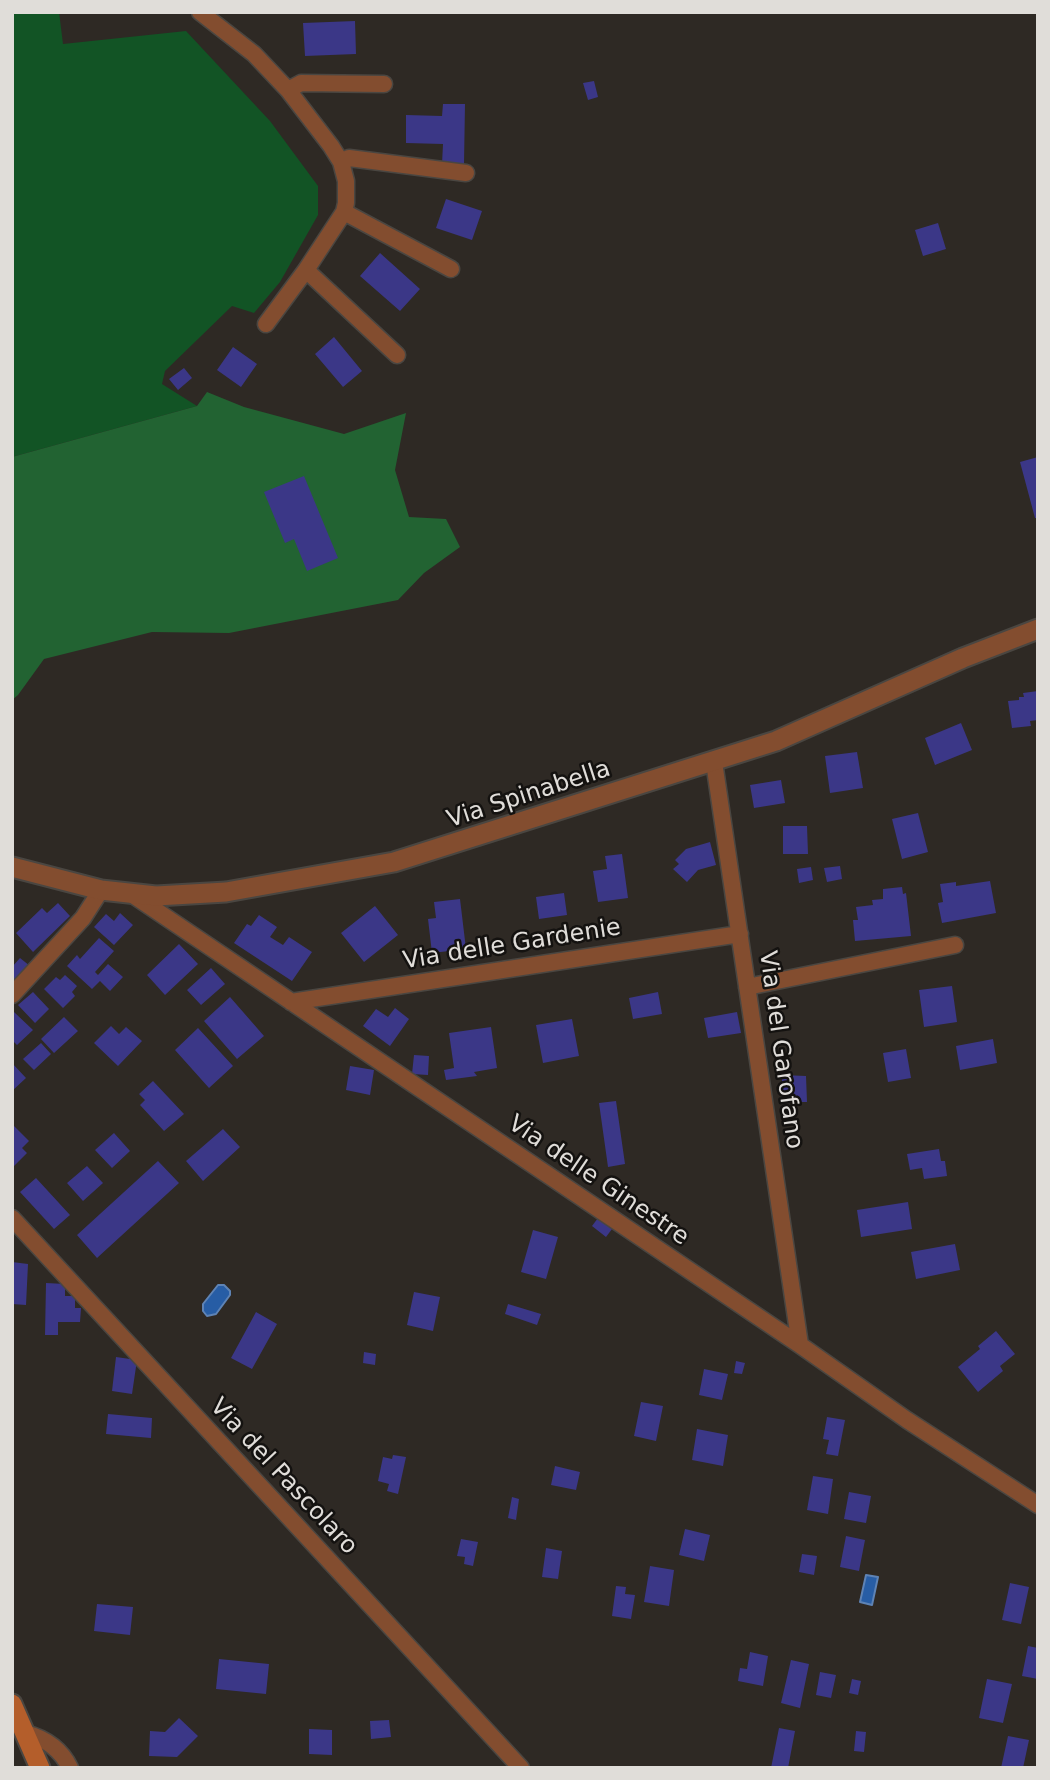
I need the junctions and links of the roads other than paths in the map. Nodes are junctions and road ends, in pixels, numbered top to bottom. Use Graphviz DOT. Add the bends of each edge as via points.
graph roads {
  1 [pos="200,12"];
  2 [pos="384,84"];
  3 [pos="288,90"];
  4 [pos="341,162"];
  5 [pos="466,173"];
  6 [pos="344,212"];
  7 [pos="451,269"];
  8 [pos="306,271"];
  9 [pos="266,324"];
  10 [pos="397,355"];
  11 [pos="1038,629"];
  12 [pos="714,762"];
  13 [pos="12,867"];
  14 [pos="101,890"];
  15 [pos="133,895"];
  16 [pos="740,934"];
  17 [pos="955,945"];
  18 [pos="747,987"];
  19 [pos="12,995"];
  20 [pos="291,1002"];
  21 [pos="12,1218"];
  22 [pos="800,1345"];
  23 [pos="1038,1505"];
  24 [pos="12,1704"];
  25 [pos="25,1733"];
  26 [pos="40,1768"];
  27 [pos="70,1768"];
  28 [pos="521,1768"];
  1 -- 3 [label="street" via="254,54"];
  2 -- 3 [label="street" via="301,83"];
  3 -- 4 [label="street"];
  4 -- 5 [label="street" via="349,158"];
  4 -- 6 [label="street" via="346,181"];
  6 -- 7 [label="street"];
  6 -- 8 [label="street"];
  8 -- 9 [label="street"];
  8 -- 10 [label="street"];
  11 -- 12 [label="street, Via Spinabella" via="799,732"];
  12 -- 15 [label="street, Via Spinabella" via="387,864 226,892"];
  12 -- 16 [label="street, Via del Garofano"];
  13 -- 14 [label="street, Via Spinabella"];
  14 -- 15 [label="street, Via Spinabella"];
  14 -- 19 [label="street" via="83,918"];
  15 -- 20 [label="street, Via delle Ginestre"];
  16 -- 18 [label="street, Via del Garofano"];
  16 -- 20 [label="street, Via delle Gardenie"];
  17 -- 18 [label="street"];
  18 -- 22 [label="street, Via del Garofano"];
  20 -- 22 [label="street, Via delle Ginestre"];
  21 -- 28 [label="street, Via del Pascolaro"];
  22 -- 23 [label="street, Via delle Ginestre"];
  24 -- 25 [label="main road"];
  25 -- 26 [label="main road"];
  25 -- 27 [label="street" via="42,1737"];
}
